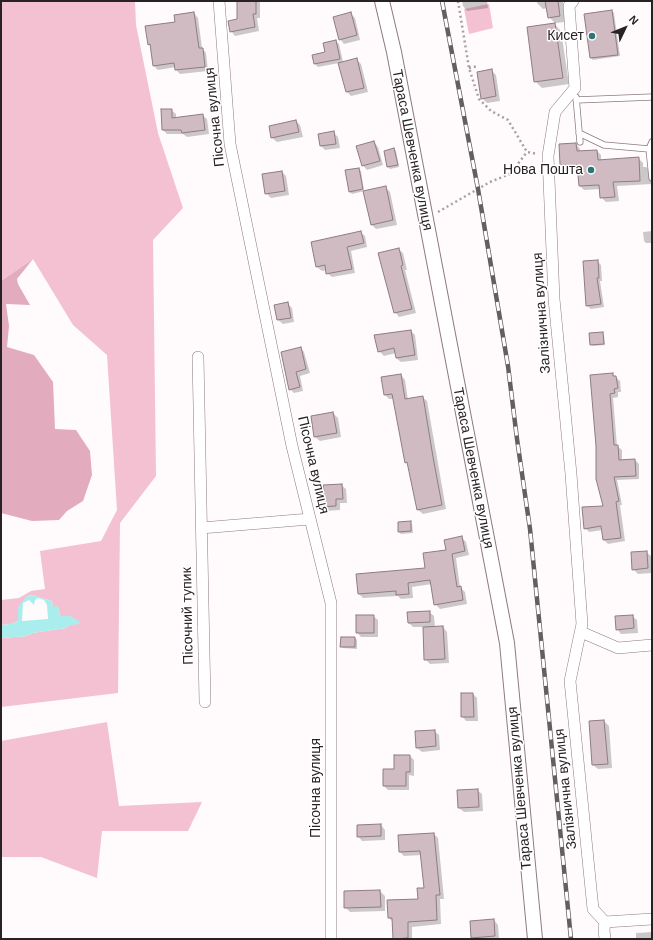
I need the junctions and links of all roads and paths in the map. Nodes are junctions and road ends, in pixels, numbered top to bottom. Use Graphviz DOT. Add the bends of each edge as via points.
graph roads {
  1 [pos="219,1"];
  2 [pos="382,1"];
  3 [pos="458,1"];
  4 [pos="573,1"];
  5 [pos="478,66"];
  6 [pos="469,68"];
  7 [pos="576,88"];
  8 [pos="652,97"];
  9 [pos="576,100"];
  10 [pos="579,133"];
  11 [pos="580,142"];
  12 [pos="652,142"];
  13 [pos="649,149"];
  14 [pos="527,152"];
  15 [pos="548,156"];
  16 [pos="652,178"];
  17 [pos="425,216"];
  18 [pos="198,357"];
  19 [pos="310,519"];
  20 [pos="201,528"];
  21 [pos="581,632"];
  22 [pos="652,645"];
  23 [pos="205,702"];
  24 [pos="652,920"];
  25 [pos="605,922"];
  26 [pos="331,939"];
  27 [pos="535,939"];
  28 [pos="605,939"];
  1 -- 19 [label="street, Пісочна вулиця" via="230,144 292,446"];
  2 -- 17 [label="street, Тараса Шевченка вулиця"];
  3 -- 6 [label="path"];
  4 -- 7 [label="street" via="569,6"];
  5 -- 6 [label="path"];
  6 -- 14 [label="path" via="479,99 491,111 508,120"];
  7 -- 9 [label="lane"];
  7 -- 15 [label="street, Залізнична вулиця" via="555,112"];
  8 -- 9 [label="lane"];
  9 -- 10 [label="lane"];
  10 -- 11 [label="lane"];
  10 -- 13 [label="lane" via="604,146"];
  12 -- 13 [label="lane"];
  13 -- 16 [label="lane"];
  14 -- 15 [label="path"];
  14 -- 17 [label="path" via="510,174 450,203 442,210"];
  15 -- 21 [label="street, Залізнична вулиця" via="554,299 571,474"];
  17 -- 27 [label="street, Тараса Шевченка вулиця" via="507,643"];
  18 -- 20 [label="street, Пісочний тупик"];
  19 -- 20 [label="street"];
  19 -- 26 [label="street, Пісочна вулиця" via="331,602"];
  20 -- 23 [label="street, Пісочний тупик"];
  21 -- 22 [label="street" via="618,648"];
  21 -- 25 [label="street, Залізнична вулиця" via="570,680 593,909"];
  24 -- 25 [label="street"];
  25 -- 28 [label="street"];
}
